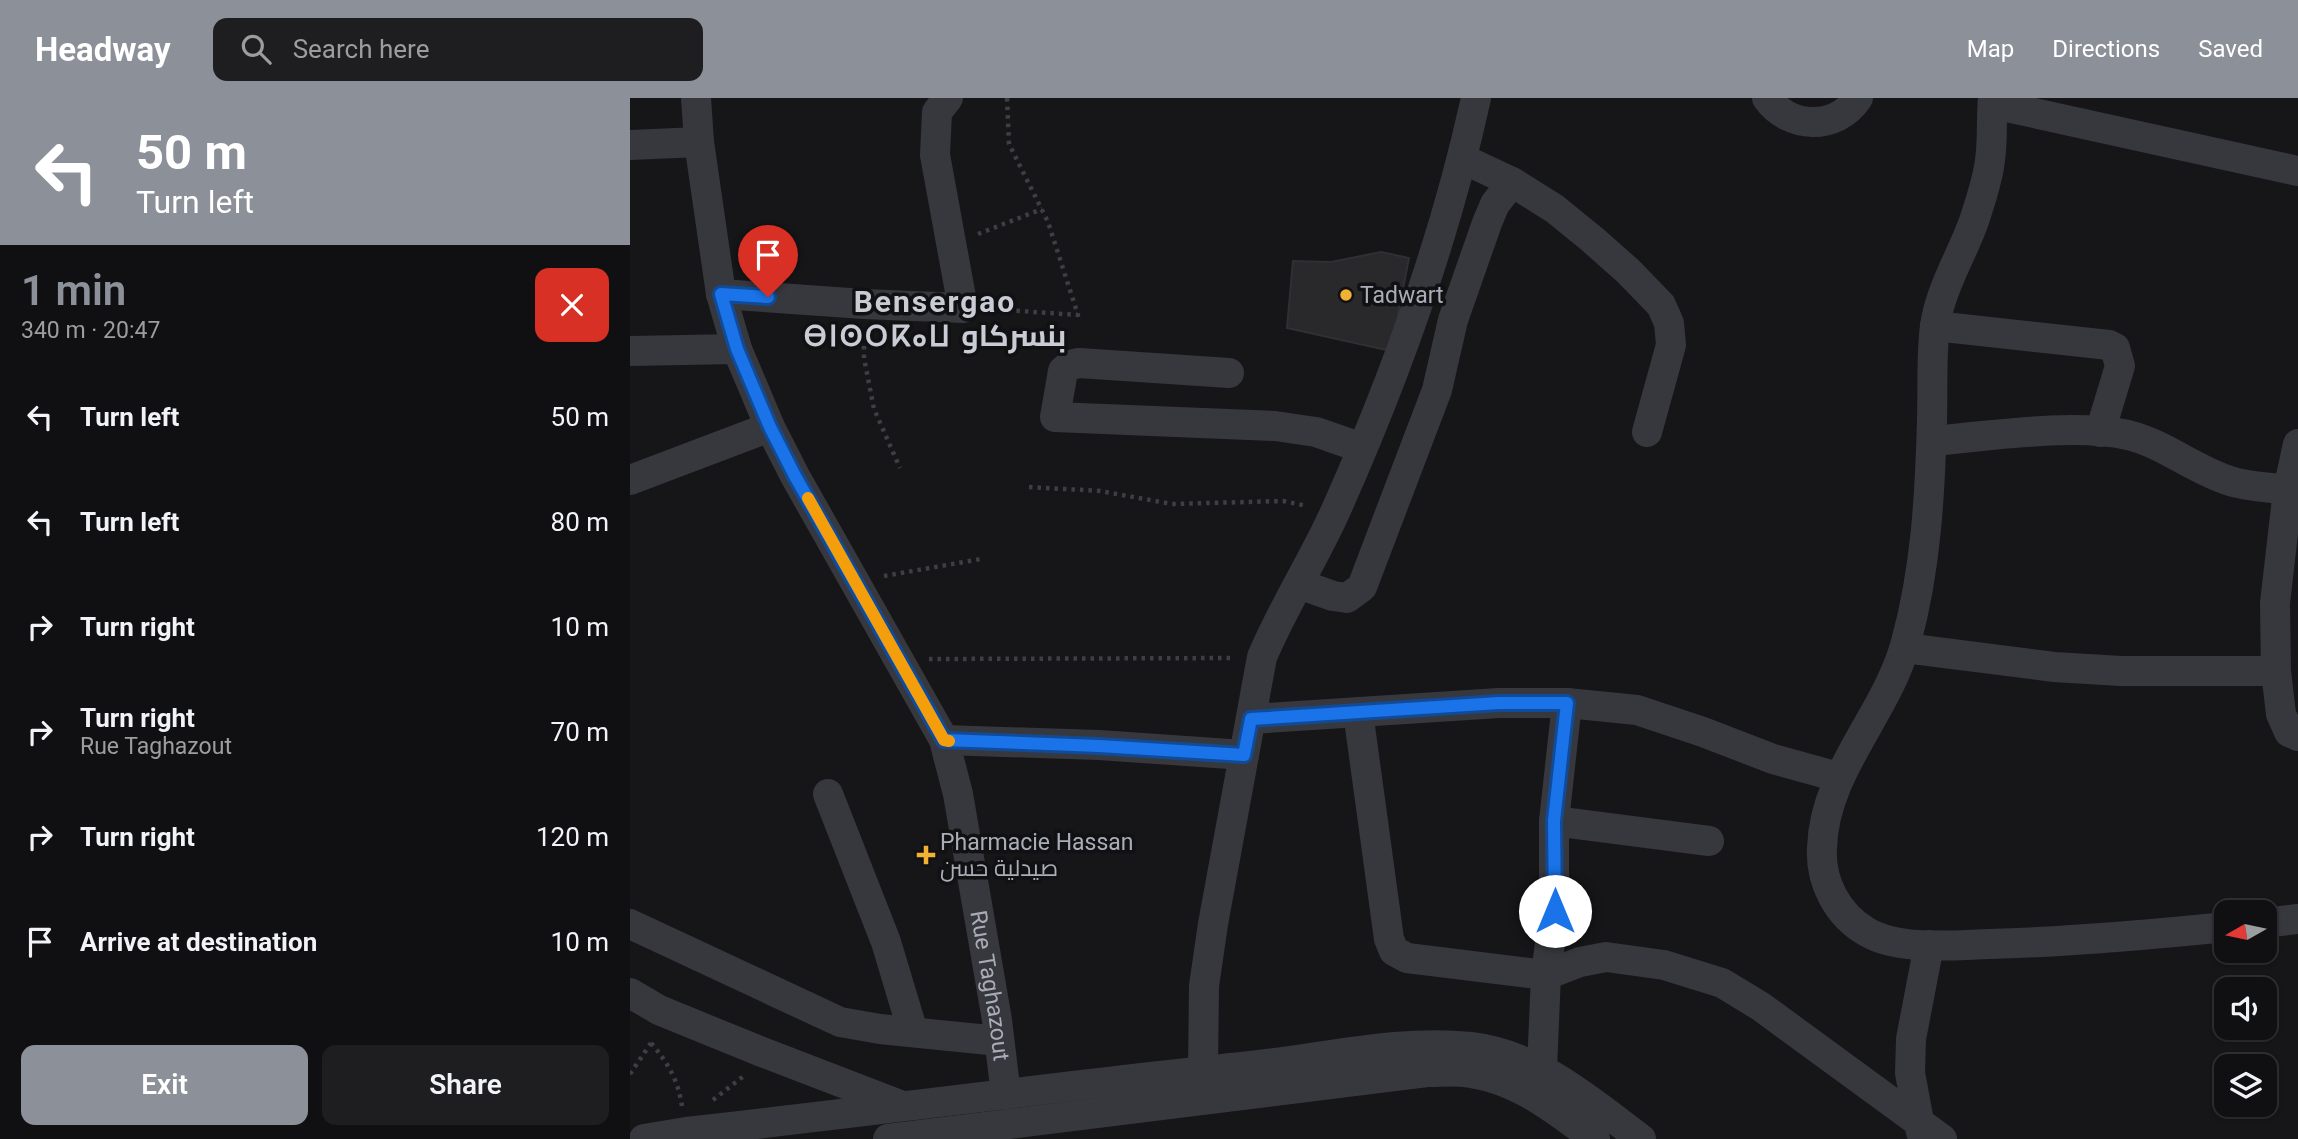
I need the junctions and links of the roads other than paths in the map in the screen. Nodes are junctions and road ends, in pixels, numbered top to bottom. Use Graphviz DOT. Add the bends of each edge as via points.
graph roads {
  1 [pos="695,98"];
  2 [pos="948,98"];
  3 [pos="1476,98"];
  4 [pos="1767,98"];
  5 [pos="1858,98"];
  6 [pos="1993,101"];
  7 [pos="699,142"];
  8 [pos="630,145"];
  9 [pos="1463,159"];
  10 [pos="2298,171"];
  11 [pos="1512,182"];
  12 [pos="721,294"];
  13 [pos="1935,326"];
  14 [pos="737,349"];
  15 [pos="630,351"];
  16 [pos="1229,373"];
  17 [pos="770,427"];
  18 [pos="1647,432"];
  19 [pos="2100,432"];
  20 [pos="1932,440"];
  21 [pos="2298,444"];
  22 [pos="1362,448"];
  23 [pos="630,480"];
  24 [pos="2288,490"];
  25 [pos="1299,584"];
  26 [pos="1905,648"];
  27 [pos="2276,671"];
  28 [pos="1567,703"];
  29 [pos="1358,712"];
  30 [pos="1251,719"];
  31 [pos="2298,736"];
  32 [pos="944,740"];
  33 [pos="1244,755"];
  34 [pos="1838,777"];
  35 [pos="828,794"];
  36 [pos="1554,821"];
  37 [pos="1709,841"];
  38 [pos="2298,919"];
  39 [pos="2277,921"];
  40 [pos="630,924"];
  41 [pos="2214,928"];
  42 [pos="1929,945"];
  43 [pos="1546,975"];
  44 [pos="630,993"];
  45 [pos="913,1032"];
  46 [pos="999,1041"];
  47 [pos="1542,1068"];
  48 [pos="1203,1071"];
  49 [pos="1006,1095"];
  50 [pos="907,1108"];
  51 [pos="1927,1133"];
  52 [pos="956,1135"];
  53 [pos="644,1139"];
  54 [pos="888,1139"];
  55 [pos="1595,1139"];
  56 [pos="1641,1139"];
  1 -- 7 [label="street, Rue Taghazout"];
  2 -- 12 [label="street" via="937,112 935,155 963,308"];
  3 -- 9 [label="street"];
  4 -- 5 [label="street" via="1785,115 1815,123 1844,113"];
  6 -- 10 [label="street"];
  6 -- 13 [label="street" via="1990,162 1974,221"];
  7 -- 8 [label="street"];
  7 -- 12 [label="street, Rue Taghazout"];
  9 -- 11 [label="street"];
  9 -- 22 [label="street" via="1433,262"];
  11 -- 18 [label="street" via="1593,240 1661,305 1671,345"];
  11 -- 25 [label="street" via="1487,223 1453,320 1437,390 1362,587 1347,598"];
  12 -- 14 [label="street, Rue Taghazout"];
  13 -- 19 [label="street" via="2115,348 2120,366"];
  13 -- 20 [label="street"];
  14 -- 15 [label="street"];
  14 -- 17 [label="street, Rue Taghazout"];
  16 -- 22 [label="street" via="1070,365 1063,370 1055,416 1275,426 1316,432"];
  17 -- 23 [label="street"];
  17 -- 32 [label="street, Rue Taghazout"];
  19 -- 20 [label="street"];
  19 -- 24 [label="street" via="2128,435 2159,446 2232,482"];
  20 -- 26 [label="street" via="1923,566"];
  21 -- 24 [label="street"];
  22 -- 25 [label="street"];
  24 -- 27 [label="street" via="2275,603"];
  25 -- 30 [label="street" via="1262,657"];
  26 -- 27 [label="street" via="2054,667"];
  26 -- 34 [label="street" via="1876,712"];
  27 -- 31 [label="street" via="2281,714 2289,732"];
  28 -- 29 [label="street"];
  28 -- 34 [label="street" via="1637,710"];
  28 -- 36 [label="street"];
  29 -- 30 [label="street"];
  29 -- 43 [label="street" via="1394,951 1407,958"];
  30 -- 33 [label="street"];
  32 -- 33 [label="street"];
  32 -- 46 [label="street, Rue Taghazout" via="958,793"];
  33 -- 48 [label="street" via="1204,986"];
  34 -- 42 [label="street" via="1821,852 1824,878 1834,900 1865,931 1885,940"];
  35 -- 45 [label="street" via="886,942"];
  36 -- 37 [label="street"];
  36 -- 43 [label="street" via="1555,911"];
  38 -- 39 [label="street"];
  40 -- 45 [label="street" via="840,1022"];
  41 -- 42 [label="street" via="2096,939"];
  42 -- 51 [label="street" via="1910,1073"];
  43 -- 47 [label="street"];
  43 -- 51 [label="street" via="1606,957 1664,965 1722,983 1760,1006"];
  44 -- 50 [label="street" via="659,1010"];
  45 -- 46 [label="street"];
  46 -- 49 [label="street, Rue Taghazout"];
  47 -- 48 [label="street" via="1471,1047 1436,1046"];
  47 -- 56 [label="street"];
  48 -- 49 [label="street"];
  49 -- 50 [label="street"];
  50 -- 53 [label="street"];
  52 -- 54 [label="street"];
  52 -- 55 [label="street" via="1346,1080 1468,1072 1532,1094"];
}
